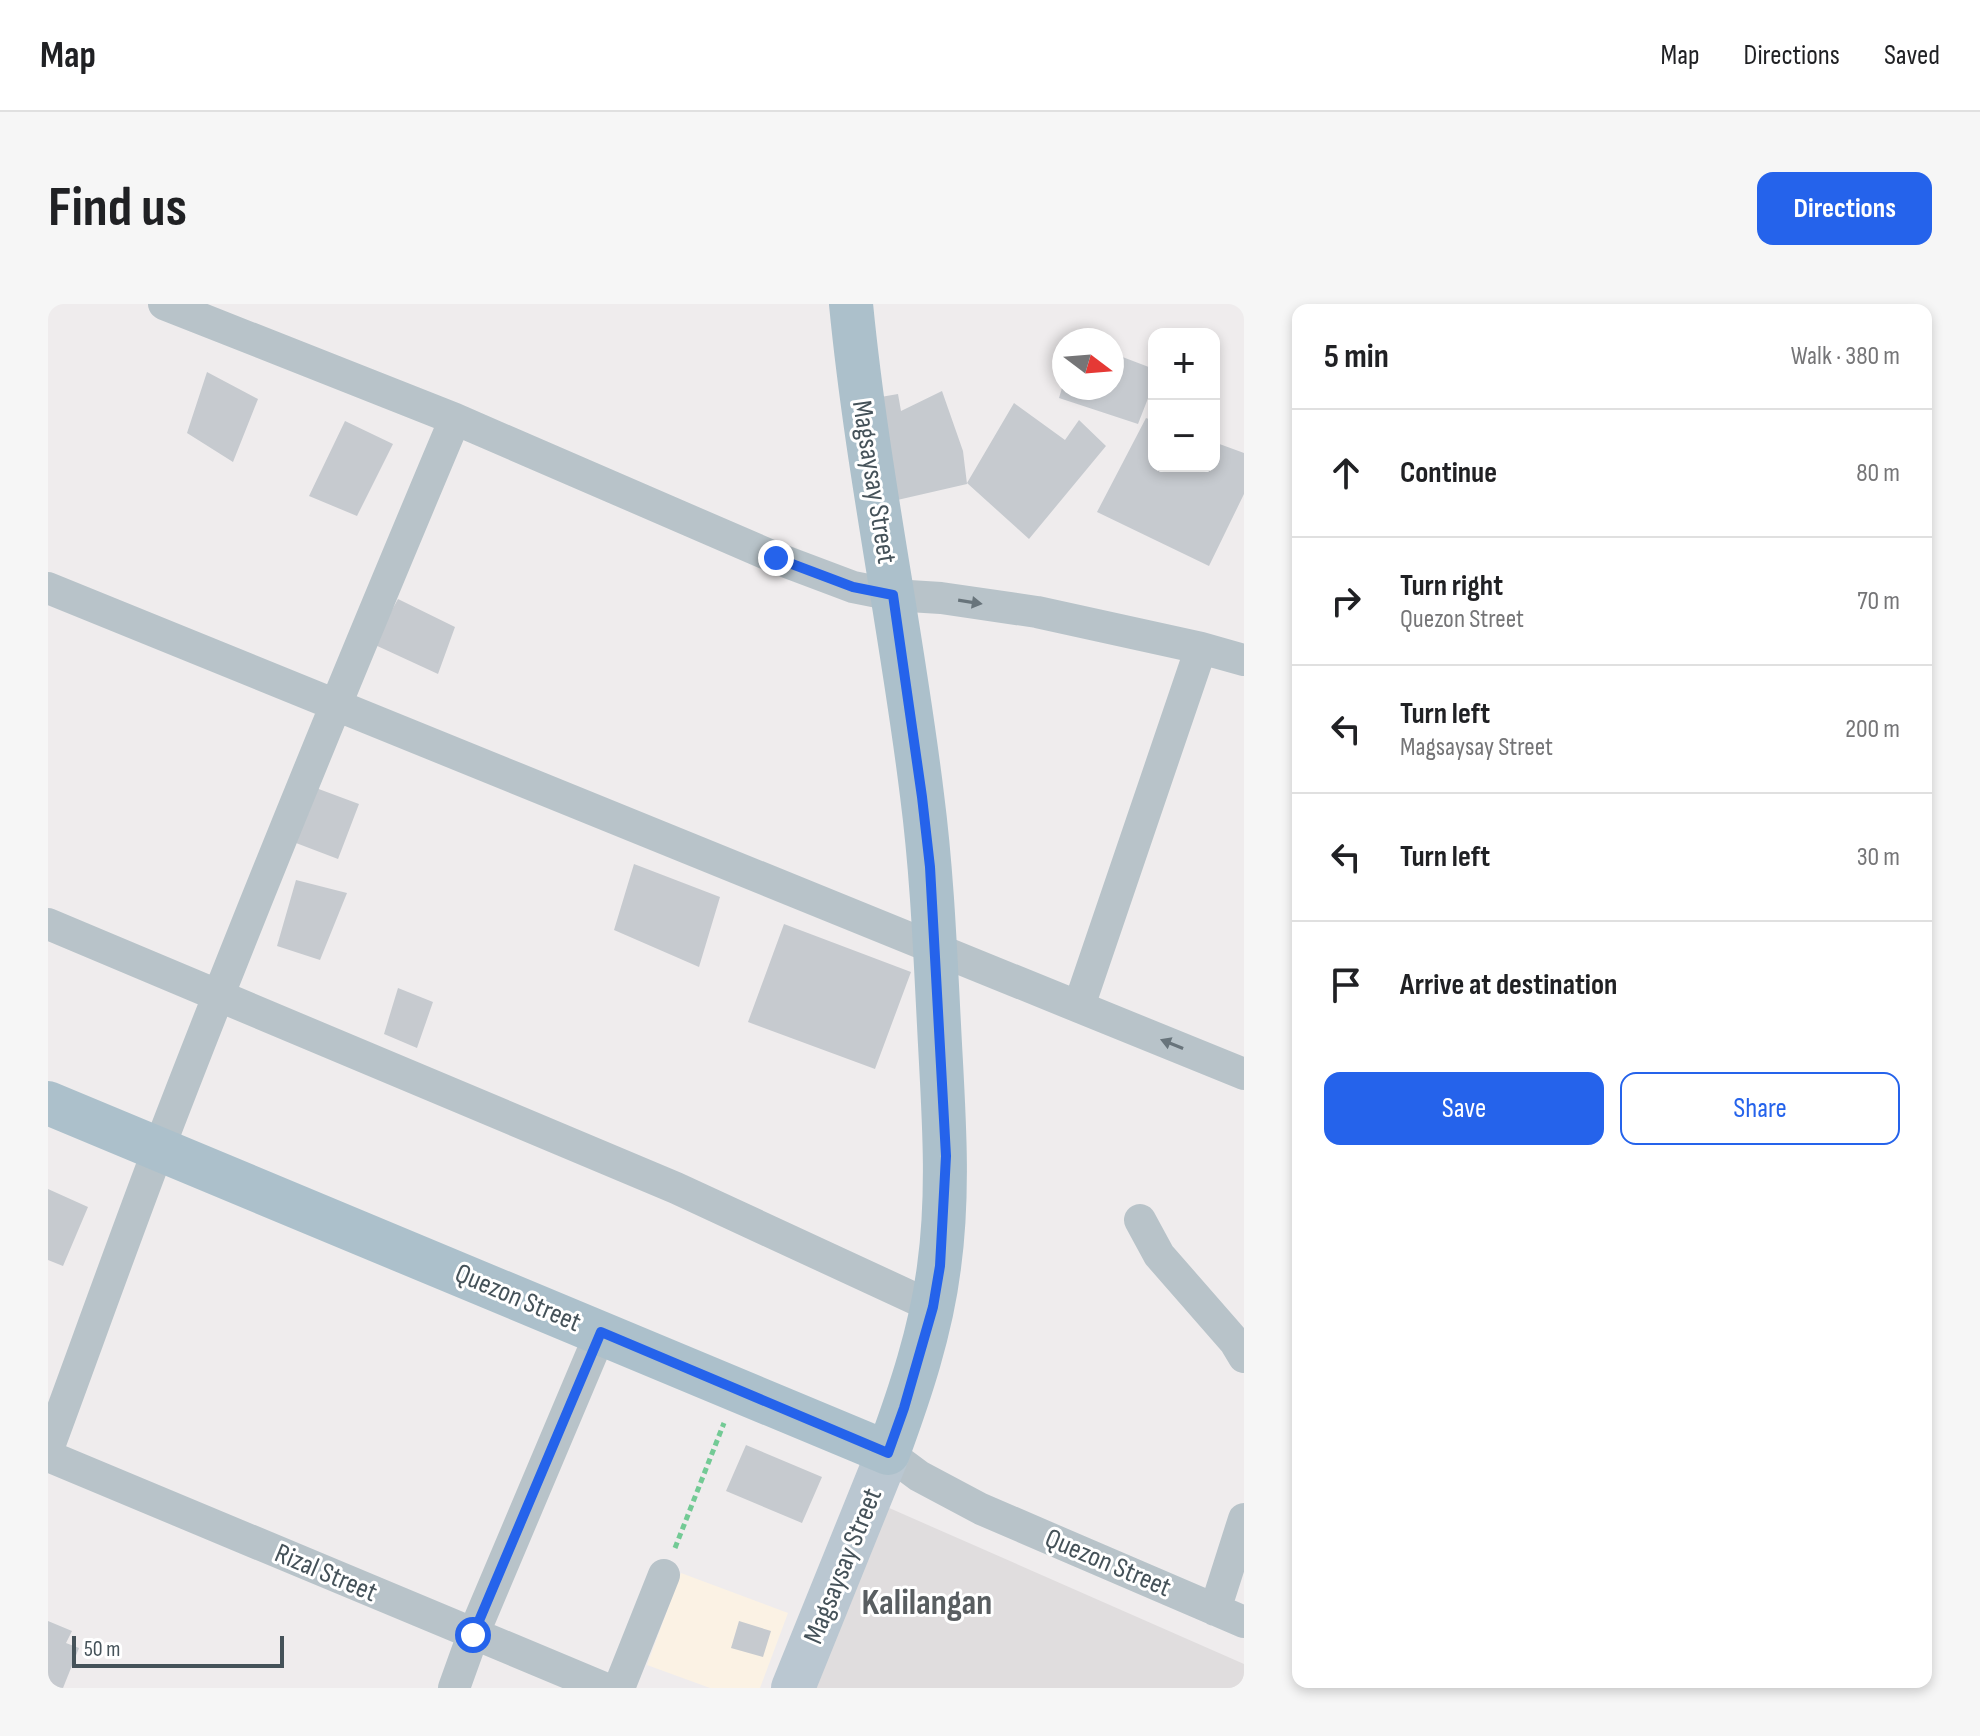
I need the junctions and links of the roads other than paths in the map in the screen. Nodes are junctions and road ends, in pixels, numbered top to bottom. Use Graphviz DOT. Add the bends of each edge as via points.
graph roads {
  1 [pos="164,304"];
  2 [pos="851,304"];
  3 [pos="455,419"];
  4 [pos="48,588"];
  5 [pos="893,595"];
  6 [pos="1201,648"];
  7 [pos="1244,660"];
  8 [pos="334,706"];
  9 [pos="48,924"];
  10 [pos="935,947"];
  11 [pos="219,996"];
  12 [pos="1079,1006"];
  13 [pos="1244,1074"];
  14 [pos="48,1103"];
  15 [pos="159,1149"];
  16 [pos="1140,1220"];
  17 [pos="933,1307"];
  18 [pos="601,1332"];
  19 [pos="1244,1357"];
  20 [pos="48,1449"];
  21 [pos="888,1453"];
  22 [pos="48,1456"];
  23 [pos="1244,1519"];
  24 [pos="664,1575"];
  25 [pos="1230,1616"];
  26 [pos="473,1635"];
  27 [pos="454,1688"];
  28 [pos="604,1688"];
  29 [pos="619,1688"];
  30 [pos="793,1688"];
  1 -- 3 [label="street"];
  2 -- 5 [label="main road, Magsaysay Street" via="859,388"];
  3 -- 5 [label="street" via="789,563 853,587"];
  3 -- 8 [label="street"];
  4 -- 8 [label="street"];
  5 -- 6 [label="street, one-way" via="1037,612"];
  5 -- 10 [label="main road, Magsaysay Street" via="922,797"];
  6 -- 7 [label="street"];
  6 -- 12 [label="street"];
  8 -- 10 [label="street"];
  8 -- 11 [label="street"];
  9 -- 11 [label="street"];
  10 -- 12 [label="street"];
  10 -- 17 [label="main road, Magsaysay Street" via="946,1156"];
  11 -- 15 [label="street"];
  11 -- 17 [label="street" via="676,1188"];
  13 -- 12 [label="street, one-way"];
  14 -- 15 [label="main road, Quezon Street"];
  15 -- 18 [label="main road, Quezon Street"];
  15 -- 20 [label="street"];
  16 -- 19 [label="street" via="1159,1255"];
  17 -- 21 [label="main road, Magsaysay Street"];
  18 -- 21 [label="main road, Quezon Street"];
  18 -- 26 [label="street"];
  21 -- 25 [label="street, Quezon Street" via="981,1509"];
  21 -- 30 [label="main road, Magsaysay Street"];
  22 -- 26 [label="street, Rizal Street"];
  23 -- 25 [label="street"];
  24 -- 29 [label="street"];
  26 -- 27 [label="street"];
  26 -- 28 [label="street, Rizal Street"];
}
